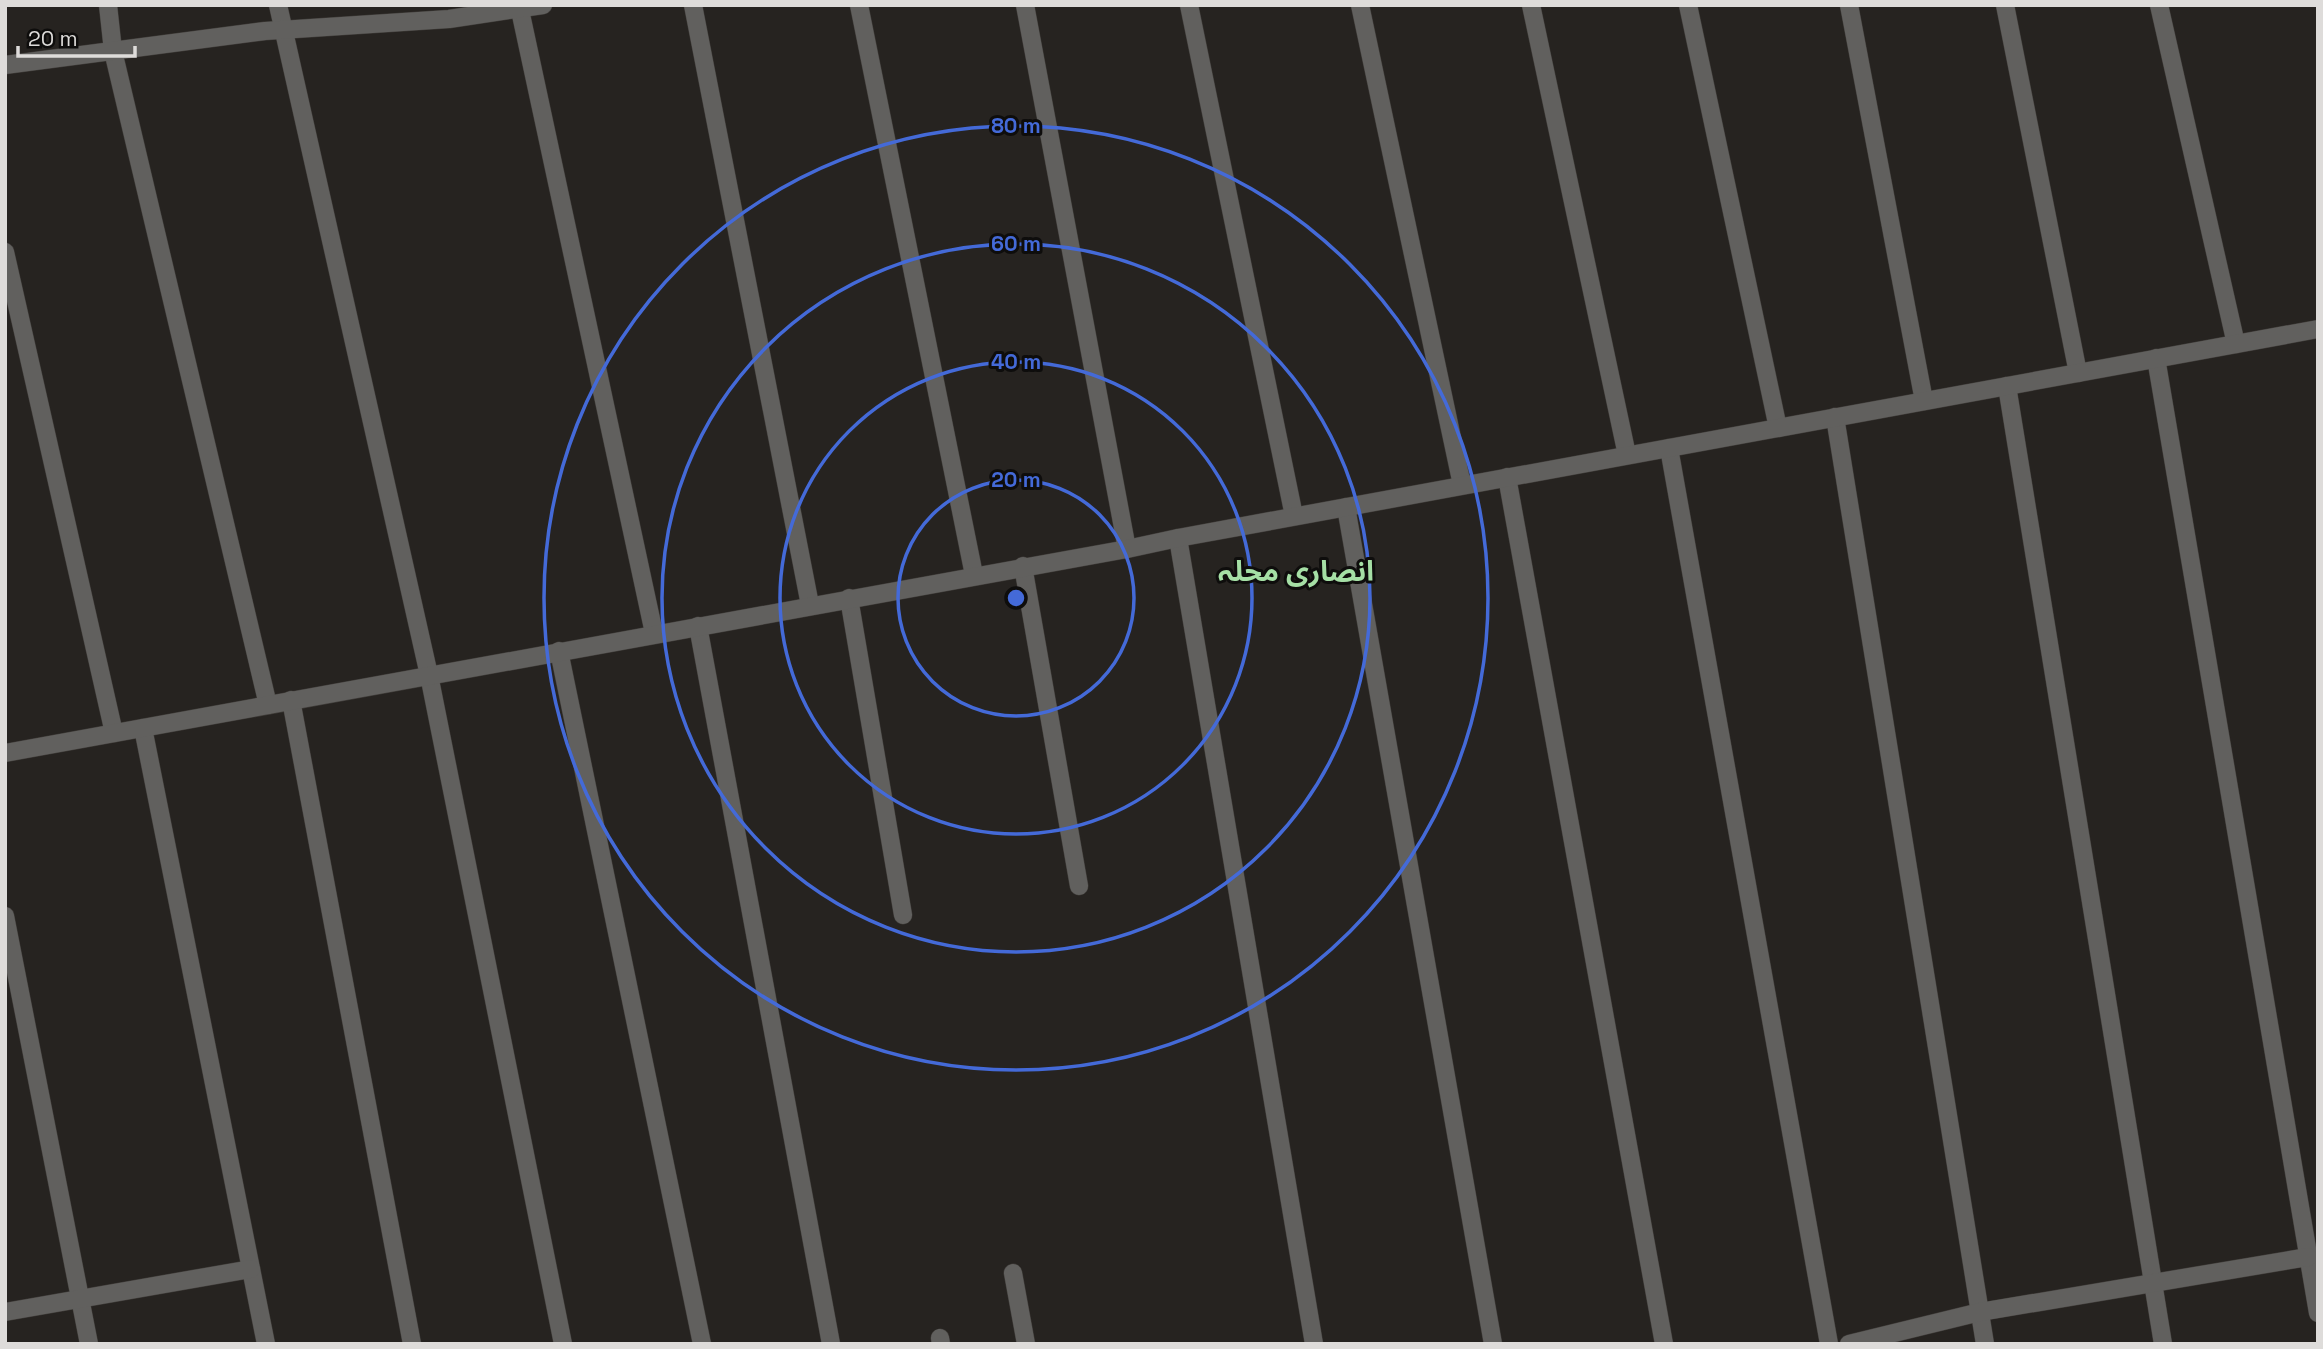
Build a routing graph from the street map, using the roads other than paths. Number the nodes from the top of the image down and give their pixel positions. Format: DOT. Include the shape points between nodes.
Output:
graph roads {
  1 [pos="108,5"];
  2 [pos="278,5"];
  3 [pos="543,5"];
  4 [pos="693,5"];
  5 [pos="859,5"];
  6 [pos="1025,5"];
  7 [pos="1189,5"];
  8 [pos="1360,5"];
  9 [pos="1531,5"];
  10 [pos="1688,5"];
  11 [pos="1849,5"];
  12 [pos="2005,5"];
  13 [pos="2160,5"];
  14 [pos="520,10"];
  15 [pos="447,12"];
  16 [pos="285,30"];
  17 [pos="113,51"];
  18 [pos="5,65"];
  19 [pos="5,252"];
  20 [pos="2317,332"];
  21 [pos="2236,344"];
  22 [pos="2156,358"];
  23 [pos="2078,373"];
  24 [pos="2007,386"];
  25 [pos="1924,401"];
  26 [pos="1835,417"];
  27 [pos="1778,428"];
  28 [pos="1670,448"];
  29 [pos="1627,455"];
  30 [pos="1507,477"];
  31 [pos="1462,485"];
  32 [pos="1346,507"];
  33 [pos="1294,516"];
  34 [pos="1178,538"];
  35 [pos="1128,549"];
  36 [pos="1023,566"];
  37 [pos="974,575"];
  38 [pos="849,598"];
  39 [pos="810,605"];
  40 [pos="698,626"];
  41 [pos="654,634"];
  42 [pos="559,651"];
  43 [pos="429,675"];
  44 [pos="291,700"];
  45 [pos="268,705"];
  46 [pos="143,728"];
  47 [pos="114,733"];
  48 [pos="5,753"];
  49 [pos="1079,886"];
  50 [pos="904,915"];
  51 [pos="5,916"];
  52 [pos="2308,1257"];
  53 [pos="251,1269"];
  54 [pos="1013,1273"];
  55 [pos="2153,1283"];
  56 [pos="80,1299"];
  57 [pos="5,1312"];
  58 [pos="1980,1312"];
  59 [pos="2318,1313"];
  60 [pos="89,1344"];
  61 [pos="266,1344"];
  62 [pos="412,1344"];
  63 [pos="563,1344"];
  64 [pos="702,1344"];
  65 [pos="831,1344"];
  66 [pos="1026,1344"];
  67 [pos="1314,1344"];
  68 [pos="1493,1344"];
  69 [pos="1664,1344"];
  70 [pos="1829,1344"];
  71 [pos="1849,1344"];
  72 [pos="1985,1344"];
  73 [pos="2163,1344"];
  1 -- 17 [label="street"];
  2 -- 16 [label="street"];
  3 -- 14 [label="street"];
  4 -- 39 [label="street"];
  5 -- 37 [label="street"];
  6 -- 35 [label="street"];
  7 -- 33 [label="street"];
  8 -- 31 [label="street"];
  9 -- 29 [label="street"];
  10 -- 27 [label="street"];
  11 -- 25 [label="street"];
  12 -- 23 [label="street"];
  13 -- 21 [label="street"];
  14 -- 15 [label="street"];
  14 -- 41 [label="street"];
  15 -- 16 [label="street"];
  16 -- 17 [label="street"];
  16 -- 43 [label="street"];
  17 -- 18 [label="street"];
  17 -- 45 [label="street"];
  19 -- 47 [label="street"];
  20 -- 21 [label="street"];
  21 -- 22 [label="street"];
  22 -- 23 [label="street"];
  22 -- 52 [label="street"];
  23 -- 24 [label="street"];
  24 -- 25 [label="street"];
  24 -- 55 [label="street"];
  25 -- 26 [label="street"];
  26 -- 27 [label="street"];
  26 -- 58 [label="street"];
  27 -- 28 [label="street"];
  28 -- 29 [label="street"];
  28 -- 70 [label="street"];
  29 -- 30 [label="street"];
  30 -- 31 [label="street"];
  30 -- 69 [label="street"];
  31 -- 32 [label="street"];
  32 -- 33 [label="street"];
  32 -- 68 [label="street"];
  33 -- 34 [label="street"];
  34 -- 35 [label="street"];
  34 -- 67 [label="street"];
  35 -- 36 [label="street"];
  36 -- 37 [label="street"];
  36 -- 49 [label="street"];
  37 -- 38 [label="street"];
  38 -- 39 [label="street"];
  38 -- 50 [label="street"];
  39 -- 40 [label="street"];
  40 -- 41 [label="street"];
  40 -- 65 [label="street"];
  41 -- 42 [label="street"];
  42 -- 43 [label="street"];
  42 -- 64 [label="street"];
  43 -- 44 [label="street"];
  43 -- 63 [label="street"];
  44 -- 45 [label="street"];
  44 -- 62 [label="street"];
  45 -- 46 [label="street"];
  46 -- 47 [label="street"];
  46 -- 53 [label="street"];
  47 -- 48 [label="street"];
  51 -- 56 [label="street"];
  52 -- 55 [label="street"];
  52 -- 59 [label="street"];
  53 -- 56 [label="street"];
  53 -- 61 [label="street"];
  54 -- 66 [label="street"];
  55 -- 58 [label="street"];
  55 -- 73 [label="street"];
  56 -- 57 [label="street"];
  56 -- 60 [label="street"];
  58 -- 71 [label="street"];
  58 -- 72 [label="street"];
}
